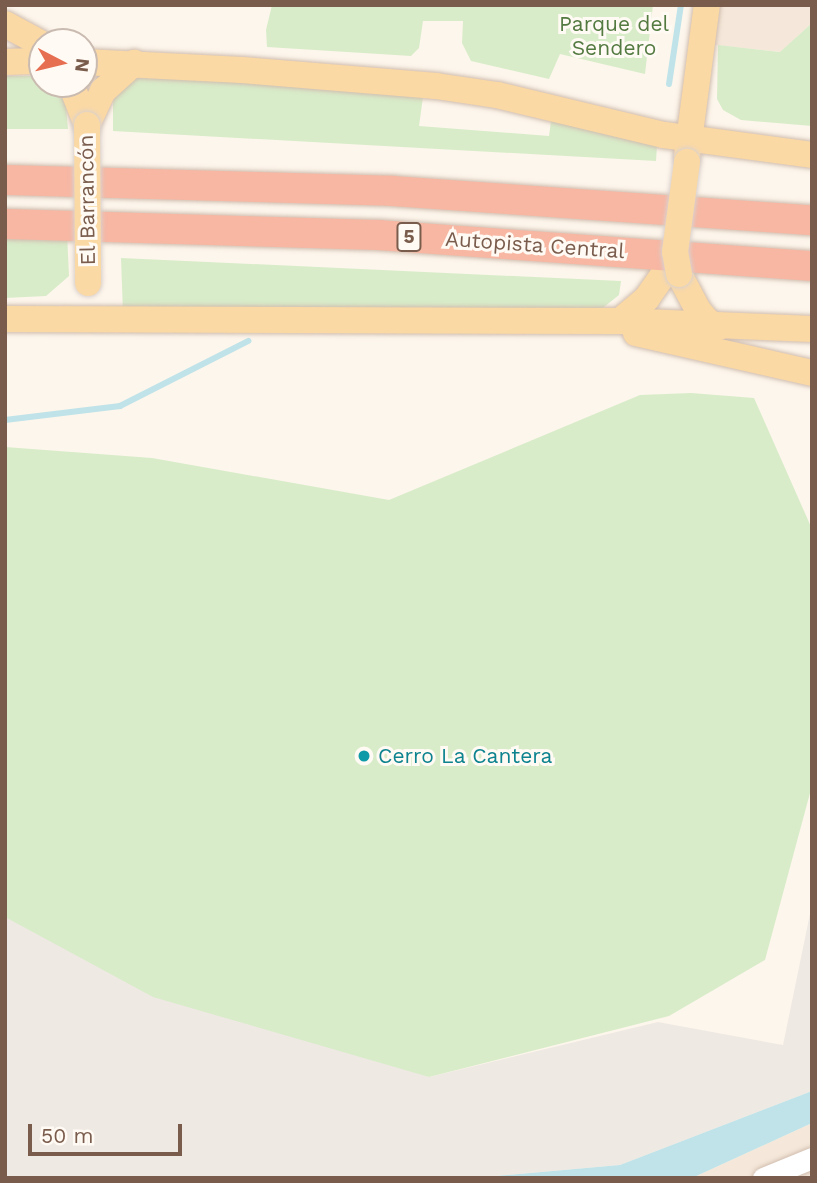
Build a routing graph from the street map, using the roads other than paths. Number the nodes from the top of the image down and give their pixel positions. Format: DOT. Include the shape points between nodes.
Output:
graph roads {
  1 [pos="707,5"];
  2 [pos="5,23"];
  3 [pos="28,36"];
  4 [pos="28,61"];
  5 [pos="5,62"];
  6 [pos="98,62"];
  7 [pos="134,63"];
  8 [pos="698,87"];
  9 [pos="83,103"];
  10 [pos="642,129"];
  11 [pos="688,150"];
  12 [pos="812,155"];
  13 [pos="5,180"];
  14 [pos="812,220"];
  15 [pos="5,224"];
  16 [pos="673,266"];
  17 [pos="812,266"];
  18 [pos="5,319"];
  19 [pos="89,320"];
  20 [pos="544,321"];
  21 [pos="620,321"];
  22 [pos="708,322"];
  23 [pos="812,329"];
  24 [pos="812,371"];
  25 [pos="812,1158"];
  26 [pos="763,1178"];
  1 -- 8 [label="main road"];
  2 -- 3 [label="main road"];
  4 -- 5 [label="main road"];
  6 -- 7 [label="main road"];
  7 -- 9 [label="main road"];
  7 -- 10 [label="main road" via="436,86 497,95"];
  8 -- 10 [label="main road" via="673,115"];
  8 -- 11 [label="main road"];
  9 -- 19 [label="main road, El Barrancón, bridge"];
  10 -- 11 [label="main road"];
  11 -- 12 [label="main road"];
  11 -- 16 [label="main road, bridge"];
  13 -- 14 [label="highway, 5" via="393,191"];
  15 -- 17 [label="highway, Autopista Central / 5" via="393,236"];
  16 -- 21 [label="main road"];
  16 -- 22 [label="main road"];
  18 -- 19 [label="main road"];
  19 -- 20 [label="main road"];
  20 -- 21 [label="main road"];
  20 -- 24 [label="main road" via="697,345"];
  21 -- 22 [label="main road"];
  22 -- 23 [label="main road"];
  22 -- 24 [label="main road"];
  25 -- 26 [label="street"];
}
